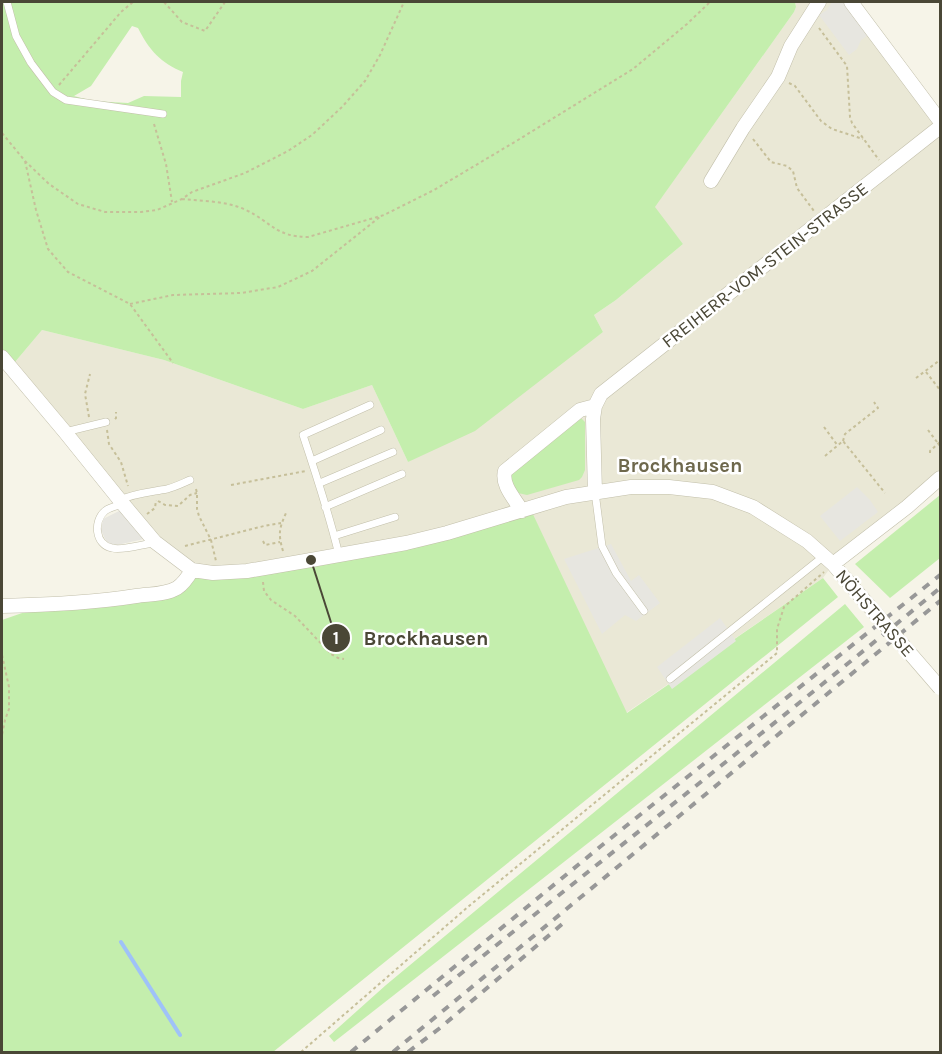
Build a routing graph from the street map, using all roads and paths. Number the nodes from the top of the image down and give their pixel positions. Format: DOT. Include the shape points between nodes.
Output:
graph roads {
  1 [pos="8,2"];
  2 [pos="133,2"];
  3 [pos="164,2"];
  4 [pos="225,2"];
  5 [pos="404,2"];
  6 [pos="710,2"];
  7 [pos="819,2"];
  8 [pos="851,2"];
  9 [pos="810,16"];
  10 [pos="778,77"];
  11 [pos="53,92"];
  12 [pos="150,113"];
  13 [pos="163,114"];
  14 [pos="940,121"];
  15 [pos="743,128"];
  16 [pos="940,128"];
  17 [pos="2,133"];
  18 [pos="864,139"];
  19 [pos="25,161"];
  20 [pos="887,170"];
  21 [pos="711,181"];
  22 [pos="182,199"];
  23 [pos="172,202"];
  24 [pos="384,215"];
  25 [pos="822,221"];
  26 [pos="130,304"];
  27 [pos="2,357"];
  28 [pos="940,360"];
  29 [pos="173,363"];
  30 [pos="926,372"];
  31 [pos="90,374"];
  32 [pos="916,378"];
  33 [pos="940,390"];
  34 [pos="874,402"];
  35 [pos="370,405"];
  36 [pos="595,406"];
  37 [pos="89,417"];
  38 [pos="106,422"];
  39 [pos="824,427"];
  40 [pos="381,430"];
  41 [pos="928,430"];
  42 [pos="65,432"];
  43 [pos="108,441"];
  44 [pos="843,441"];
  45 [pos="940,444"];
  46 [pos="838,446"];
  47 [pos="393,452"];
  48 [pos="930,453"];
  49 [pos="825,456"];
  50 [pos="312,461"];
  51 [pos="315,469"];
  52 [pos="402,474"];
  53 [pos="940,478"];
  54 [pos="190,480"];
  55 [pos="320,483"];
  56 [pos="231,484"];
  57 [pos="129,488"];
  58 [pos="153,490"];
  59 [pos="595,492"];
  60 [pos="885,493"];
  61 [pos="121,502"];
  62 [pos="325,507"];
  63 [pos="522,511"];
  64 [pos="286,513"];
  65 [pos="395,517"];
  66 [pos="281,523"];
  67 [pos="334,536"];
  68 [pos="211,540"];
  69 [pos="263,541"];
  70 [pos="155,542"];
  71 [pos="280,542"];
  72 [pos="168,552"];
  73 [pos="283,554"];
  74 [pos="339,555"];
  75 [pos="215,556"];
  76 [pos="828,560"];
  77 [pos="192,570"];
  78 [pos="262,579"];
  79 [pos="2,606"];
  80 [pos="644,611"];
  81 [pos="2,655"];
  82 [pos="344,659"];
  83 [pos="670,679"];
  84 [pos="940,688"];
  85 [pos="2,735"];
  86 [pos="301,1053"];
  1 -- 11 [label="lane" via="16,36"];
  2 -- 11 [label="path"];
  3 -- 4 [label="path" via="182,22 205,31"];
  5 -- 22 [label="path" via="365,81 312,135 245,173"];
  6 -- 24 [label="path" via="633,69 434,190"];
  7 -- 9 [label="street"];
  8 -- 14 [label="street"];
  9 -- 10 [label="street"];
  9 -- 18 [label="path" via="847,66 850,117"];
  10 -- 15 [label="street"];
  10 -- 18 [label="path" via="795,86 821,121 832,129"];
  11 -- 12 [label="lane" via="66,100"];
  12 -- 13 [label="lane"];
  12 -- 23 [label="path" via="166,164"];
  15 -- 21 [label="street"];
  15 -- 25 [label="path" via="771,162 792,171 797,188"];
  16 -- 20 [label="street, FREIHERR-VOM-STEIN-STRASSE"];
  17 -- 19 [label="path"];
  18 -- 20 [label="path"];
  19 -- 23 [label="path" via="78,204 105,212 157,210"];
  19 -- 26 [label="path" via="48,249 68,272"];
  20 -- 25 [label="street, FREIHERR-VOM-STEIN-STRASSE"];
  22 -- 23 [label="path"];
  22 -- 24 [label="path" via="246,210 281,233 297,237"];
  24 -- 26 [label="path" via="312,271 278,287 241,293 172,295"];
  25 -- 36 [label="street, FREIHERR-VOM-STEIN-STRASSE" via="601,394"];
  26 -- 29 [label="path"];
  27 -- 42 [label="street"];
  28 -- 30 [label="path"];
  30 -- 32 [label="path"];
  30 -- 33 [label="path"];
  31 -- 37 [label="path" via="85,394"];
  34 -- 44 [label="path" via="878,408 845,434"];
  35 -- 50 [label="lane" via="303,435"];
  36 -- 59 [label="street"];
  36 -- 63 [label="street, FREIHERR-VOM-STEIN-STRASSE" via="580,410 505,471 503,478"];
  38 -- 42 [label="lane"];
  39 -- 46 [label="path"];
  40 -- 50 [label="lane"];
  41 -- 45 [label="path"];
  42 -- 61 [label="street"];
  43 -- 57 [label="path" via="121,462"];
  44 -- 46 [label="path"];
  44 -- 60 [label="path"];
  45 -- 48 [label="path"];
  46 -- 49 [label="path"];
  47 -- 55 [label="lane"];
  50 -- 51 [label="lane"];
  51 -- 55 [label="lane"];
  51 -- 56 [label="path"];
  52 -- 62 [label="lane"];
  53 -- 76 [label="street" via="907,507"];
  54 -- 58 [label="lane"];
  55 -- 62 [label="lane"];
  58 -- 61 [label="lane" via="131,495"];
  58 -- 68 [label="path" via="156,500 165,506 178,506 197,493 199,516"];
  59 -- 63 [label="street"];
  59 -- 76 [label="street" via="669,487 713,492 753,507 807,541"];
  59 -- 80 [label="lane" via="602,546"];
  61 -- 70 [label="street"];
  61 -- 70 [label="lane" via="99,518 98,534 105,546 114,549"];
  62 -- 67 [label="lane"];
  63 -- 74 [label="street" via="406,543"];
  64 -- 66 [label="path"];
  65 -- 67 [label="lane"];
  66 -- 68 [label="path"];
  66 -- 71 [label="path"];
  67 -- 74 [label="lane"];
  68 -- 72 [label="path"];
  68 -- 75 [label="path"];
  69 -- 71 [label="path" via="265,545"];
  70 -- 72 [label="street"];
  71 -- 73 [label="path"];
  72 -- 77 [label="street"];
  74 -- 77 [label="street" via="247,571"];
  76 -- 83 [label="lane"];
  76 -- 84 [label="street, NÖHSTRASSE, bridge"];
  76 -- 86 [label="path" via="784,607 777,630 777,653 469,906"];
  77 -- 79 [label="street" via="178,587 163,592 99,602"];
  78 -- 82 [label="path" via="271,600 295,616 331,654"];
  81 -- 85 [label="path" via="9,709"];
}
